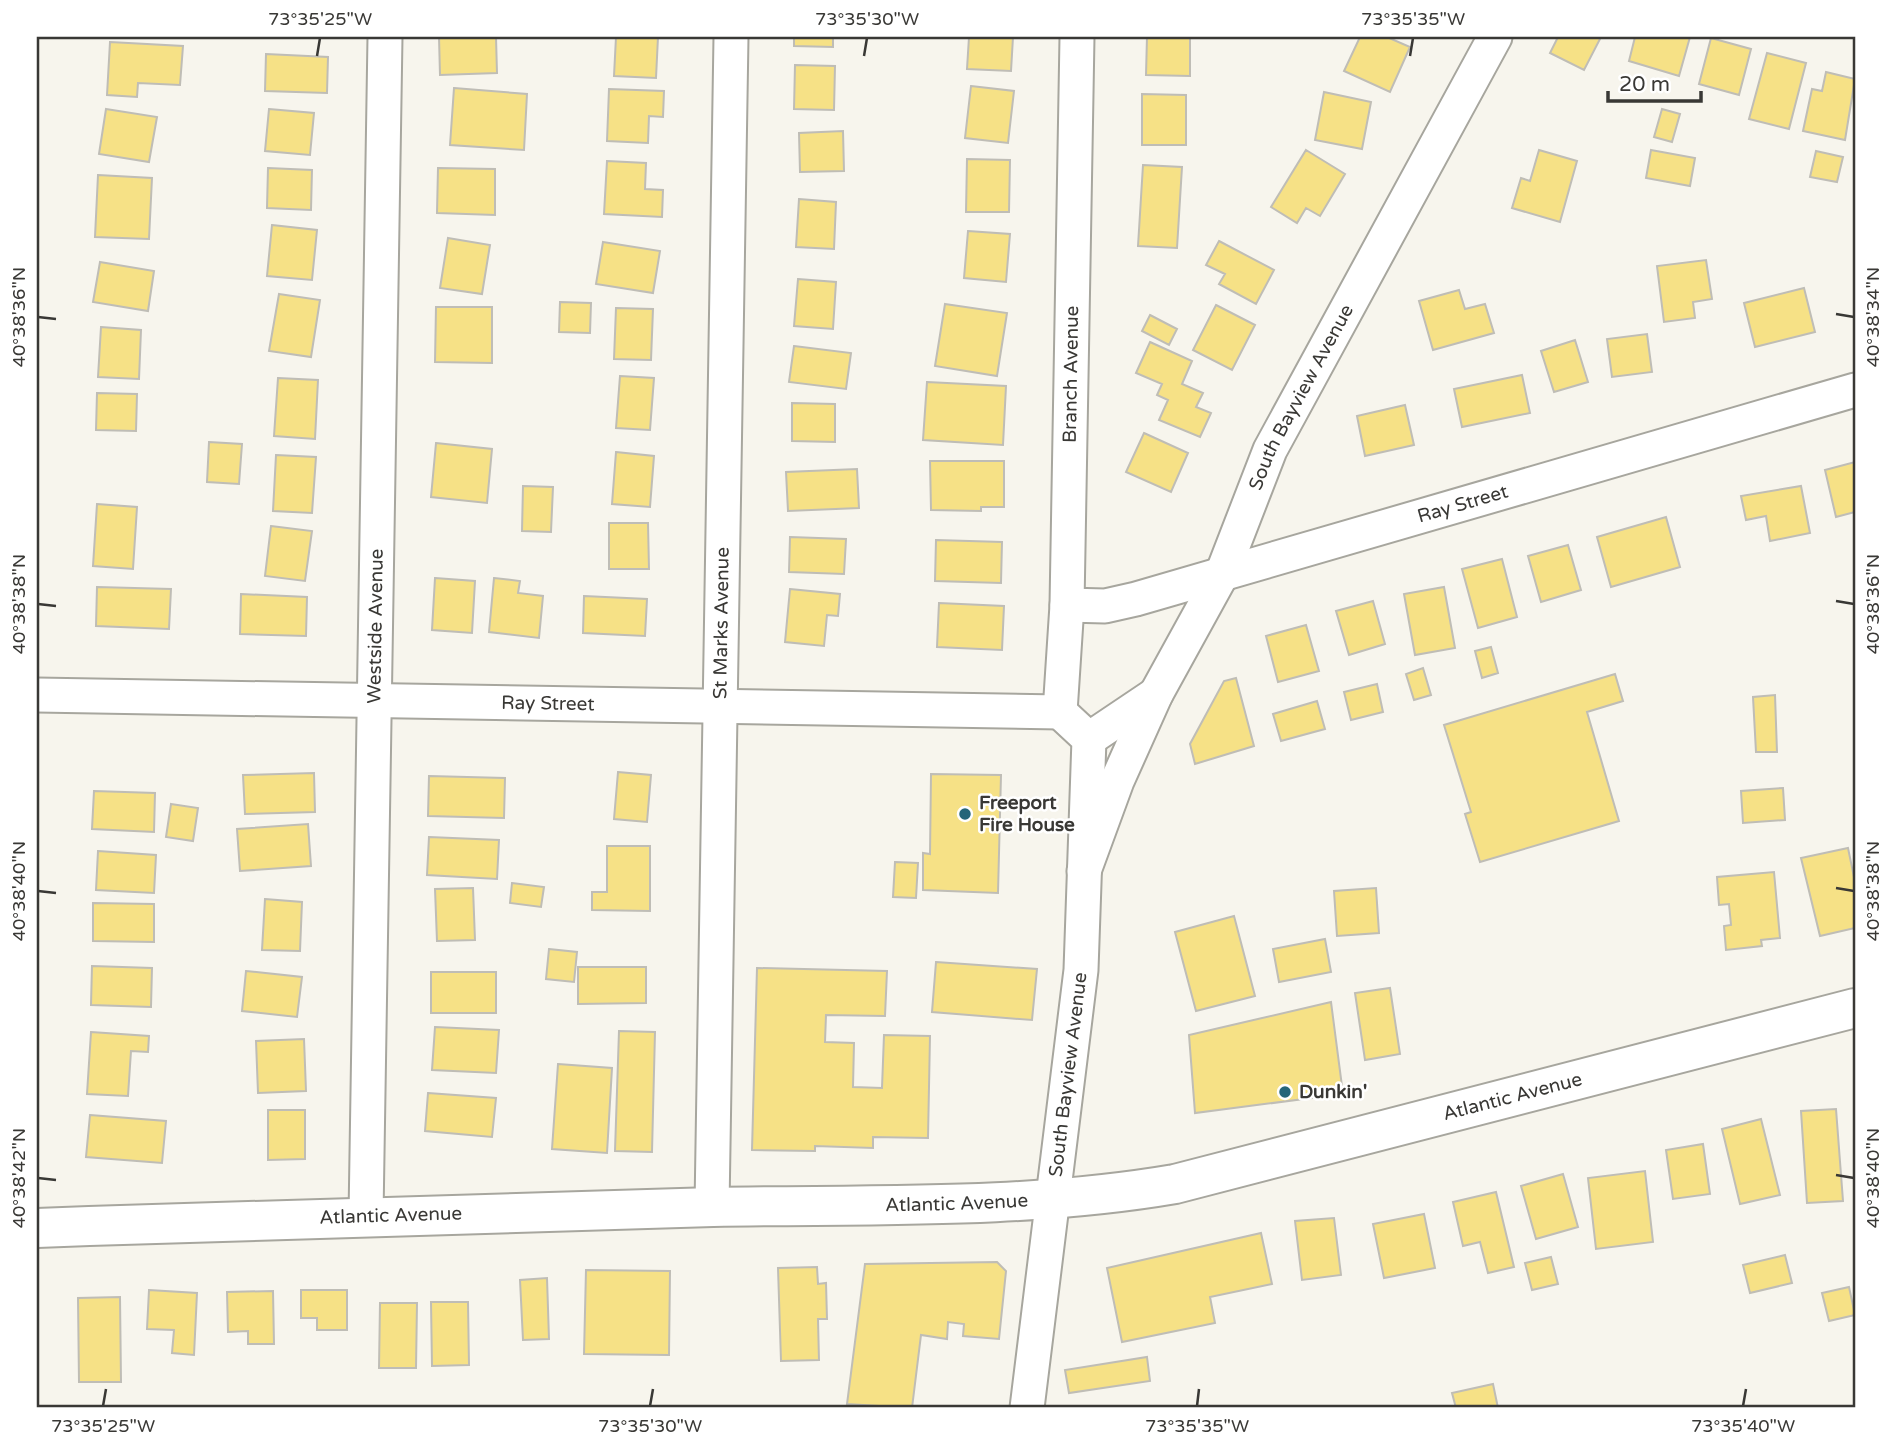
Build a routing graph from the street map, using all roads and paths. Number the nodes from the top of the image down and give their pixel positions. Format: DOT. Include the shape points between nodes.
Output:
graph roads {
  1 [pos="385,37"];
  2 [pos="731,37"];
  3 [pos="1077,37"];
  4 [pos="1496,37"];
  5 [pos="1855,390"];
  6 [pos="1222,574"];
  7 [pos="1067,605"];
  8 [pos="1156,694"];
  9 [pos="37,695"];
  10 [pos="375,700"];
  11 [pos="720,706"];
  12 [pos="1060,712"];
  13 [pos="1089,739"];
  14 [pos="1084,871"];
  15 [pos="1855,1008"];
  16 [pos="1052,1200"];
  17 [pos="712,1207"];
  18 [pos="366,1216"];
  19 [pos="37,1228"];
  20 [pos="1027,1408"];
  1 -- 10 [label="street, Westside Avenue"];
  2 -- 11 [label="street, St Marks Avenue"];
  3 -- 7 [label="street, Branch Avenue"];
  4 -- 6 [label="street, South Bayview Avenue" via="1269,450"];
  5 -- 6 [label="street, Ray Street"];
  6 -- 7 [label="street, Ray Street" via="1105,606"];
  6 -- 8 [label="street, South Bayview Avenue"];
  7 -- 12 [label="street, Branch Avenue"];
  8 -- 13 [label="street, South Bayview Avenue"];
  8 -- 14 [label="street"];
  9 -- 10 [label="street, Ray Street"];
  10 -- 11 [label="street, Ray Street"];
  10 -- 18 [label="street, Westside Avenue"];
  11 -- 12 [label="street, Ray Street"];
  11 -- 17 [label="street, St Marks Avenue"];
  12 -- 13 [label="street"];
  13 -- 14 [label="street, South Bayview Avenue"];
  14 -- 16 [label="street, South Bayview Avenue" via="1081,970"];
  15 -- 16 [label="main road, Atlantic Avenue" via="1175,1184"];
  16 -- 17 [label="main road, Atlantic Avenue"];
  16 -- 20 [label="street, South Bayview Avenue"];
  17 -- 18 [label="main road, Atlantic Avenue"];
  18 -- 19 [label="main road, Atlantic Avenue"];
}
